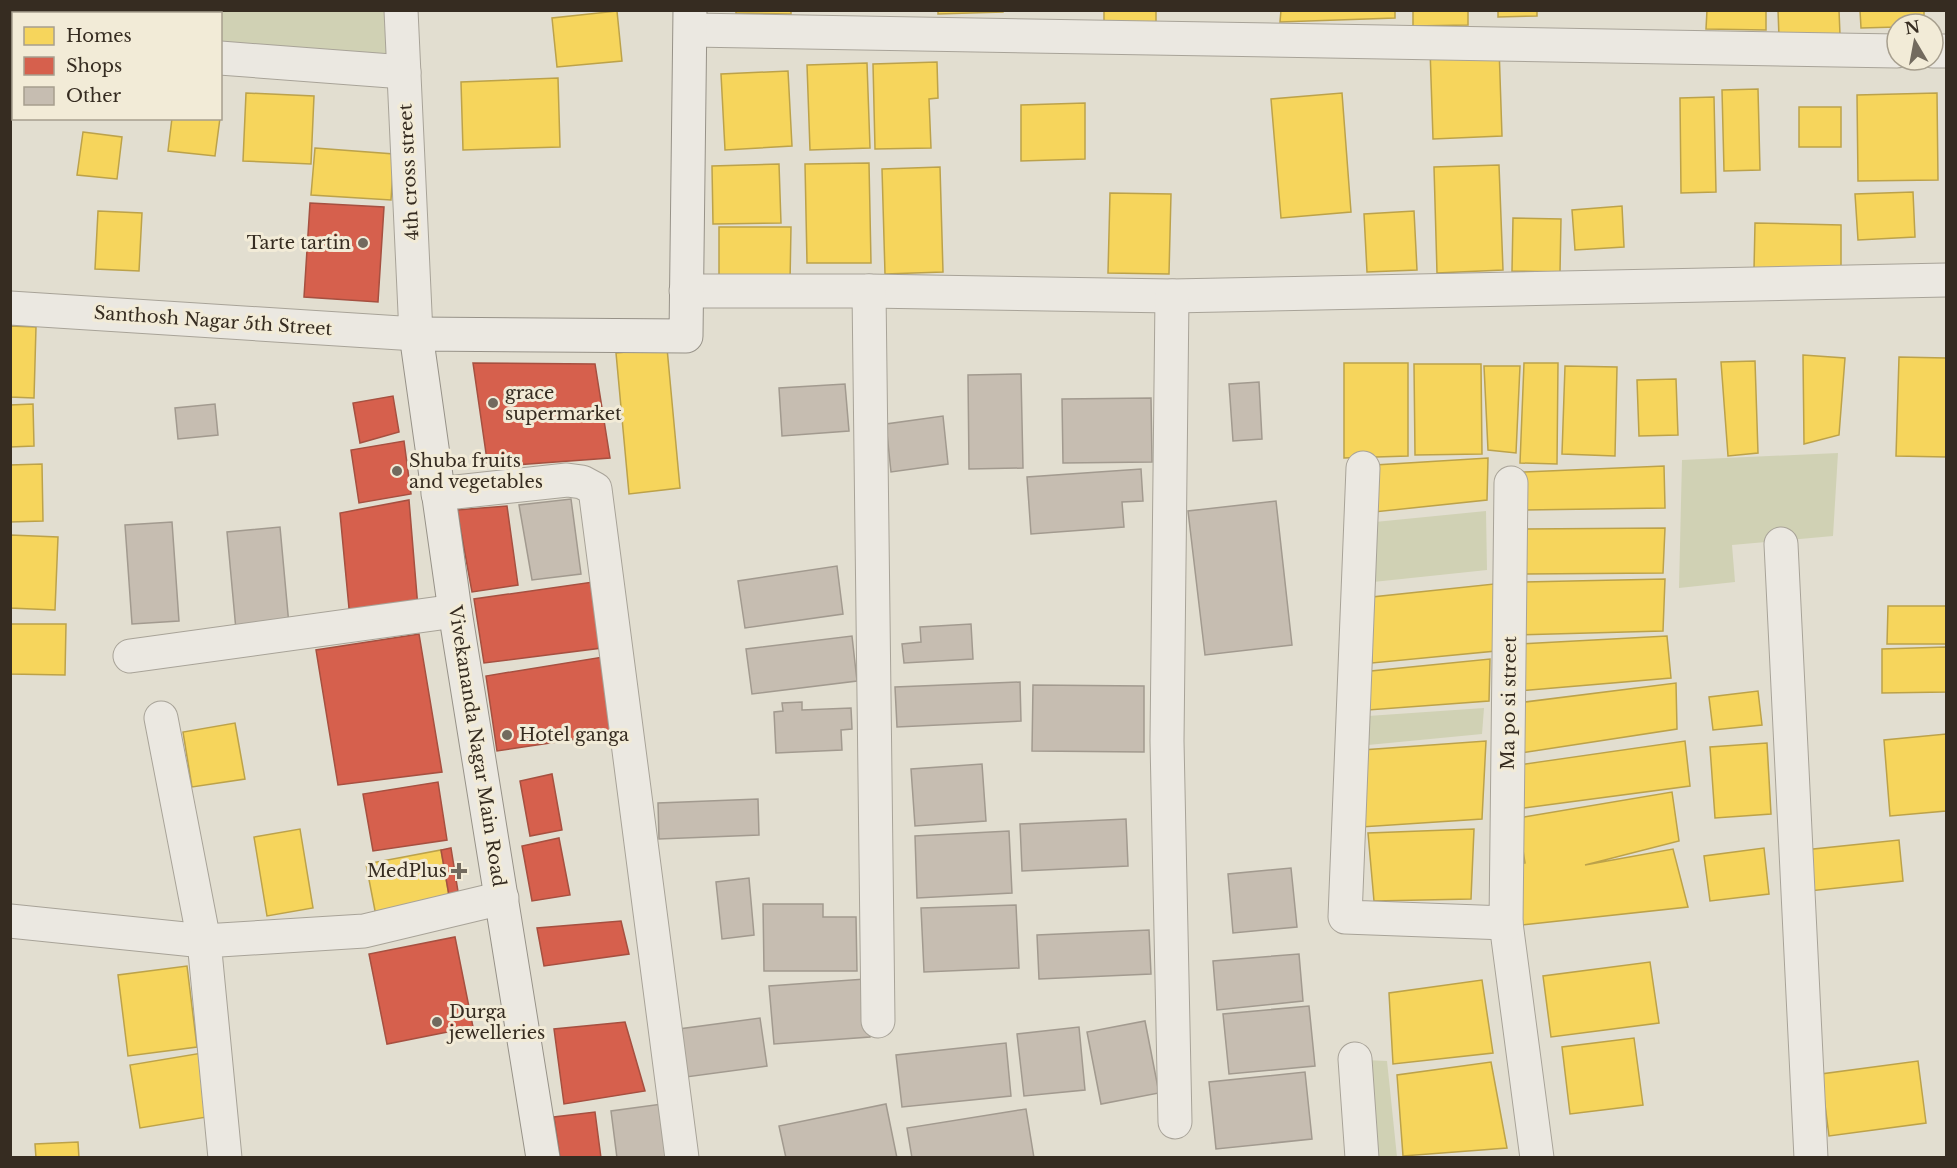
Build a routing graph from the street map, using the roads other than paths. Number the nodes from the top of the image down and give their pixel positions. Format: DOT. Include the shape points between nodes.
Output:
graph roads {
  1 [pos="401,10"];
  2 [pos="691,20"];
  3 [pos="1885,51"];
  4 [pos="222,58"];
  5 [pos="404,72"];
  6 [pos="1947,280"];
  7 [pos="686,291"];
  8 [pos="869,291"];
  9 [pos="1172,296"];
  10 [pos="10,308"];
  11 [pos="416,334"];
  12 [pos="1363,468"];
  13 [pos="1511,483"];
  14 [pos="438,494"];
  15 [pos="1781,544"];
  16 [pos="455,611"];
  17 [pos="130,656"];
  18 [pos="161,718"];
  19 [pos="502,898"];
  20 [pos="10,921"];
  21 [pos="1506,923"];
  22 [pos="204,941"];
  23 [pos="878,1021"];
  24 [pos="1355,1059"];
  25 [pos="1175,1122"];
  26 [pos="225,1158"];
  27 [pos="543,1158"];
  28 [pos="682,1158"];
  29 [pos="1362,1158"];
  30 [pos="1537,1158"];
  31 [pos="1811,1158"];
  1 -- 5 [label="street, 4th cross street"];
  2 -- 3 [label="street"];
  2 -- 7 [label="street"];
  4 -- 5 [label="street"];
  5 -- 11 [label="street, 4th cross street"];
  6 -- 9 [label="street"];
  7 -- 8 [label="street"];
  7 -- 11 [label="street, Santhosh Nagar 5th Street" via="686,336"];
  8 -- 9 [label="street"];
  8 -- 23 [label="street"];
  9 -- 25 [label="street" via="1167,741"];
  10 -- 11 [label="street, Santhosh Nagar 5th Street"];
  11 -- 14 [label="street, Vivekananda Nagar Main Road"];
  12 -- 21 [label="street" via="1345,917"];
  13 -- 21 [label="street, Ma po si street"];
  14 -- 16 [label="street, Vivekananda Nagar Main Road"];
  14 -- 28 [label="street" via="567,480 595,489"];
  15 -- 31 [label="street"];
  16 -- 17 [label="street"];
  16 -- 19 [label="street, Vivekananda Nagar Main Road"];
  18 -- 22 [label="street"];
  19 -- 22 [label="street" via="364,931"];
  19 -- 27 [label="street, Vivekananda Nagar Main Road"];
  20 -- 22 [label="street"];
  21 -- 30 [label="street, Ma po si street"];
  22 -- 26 [label="street"];
  24 -- 29 [label="street"];
}
